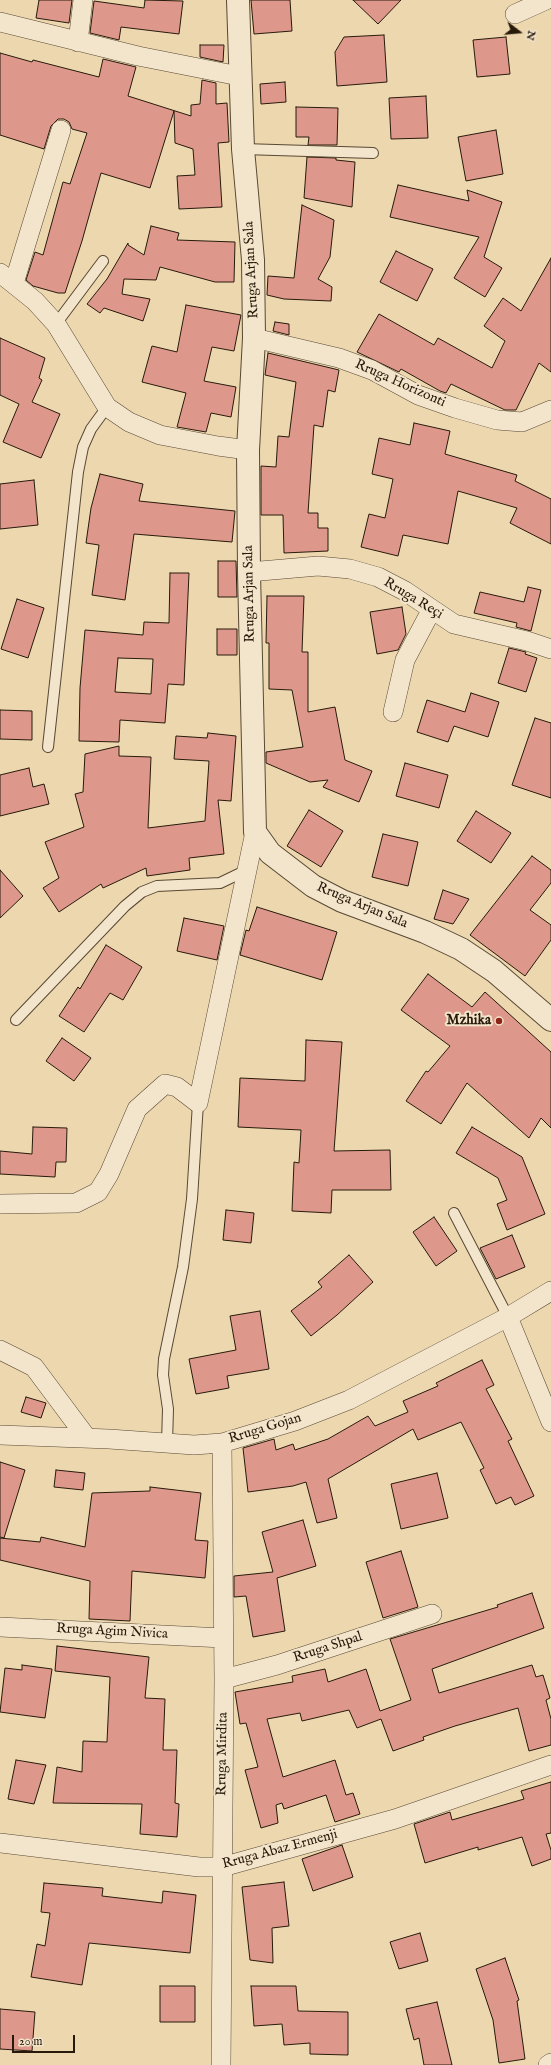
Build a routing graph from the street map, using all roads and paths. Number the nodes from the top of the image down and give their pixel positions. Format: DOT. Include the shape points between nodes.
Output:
graph roads {
  1 [pos="82,0"];
  2 [pos="238,0"];
  3 [pos="546,0"];
  4 [pos="515,14"];
  5 [pos="0,22"];
  6 [pos="78,42"];
  7 [pos="239,76"];
  8 [pos="61,130"];
  9 [pos="243,149"];
  10 [pos="374,153"];
  11 [pos="102,261"];
  12 [pos="7,278"];
  13 [pos="56,324"];
  14 [pos="254,338"];
  15 [pos="107,407"];
  16 [pos="549,410"];
  17 [pos="248,450"];
  18 [pos="249,572"];
  19 [pos="432,609"];
  20 [pos="551,649"];
  21 [pos="393,712"];
  22 [pos="48,747"];
  23 [pos="255,832"];
  24 [pos="247,870"];
  25 [pos="16,1020"];
  26 [pos="551,1020"];
  27 [pos="198,1103"];
  28 [pos="0,1204"];
  29 [pos="454,1213"];
  30 [pos="551,1291"];
  31 [pos="508,1317"];
  32 [pos="0,1350"];
  33 [pos="551,1422"];
  34 [pos="0,1435"];
  35 [pos="86,1438"];
  36 [pos="167,1443"];
  37 [pos="222,1443"];
  38 [pos="432,1614"];
  39 [pos="0,1627"];
  40 [pos="223,1638"];
  41 [pos="224,1679"];
  42 [pos="551,1765"];
  43 [pos="0,1844"];
  44 [pos="222,1867"];
  45 [pos="551,2063"];
  46 [pos="221,2065"];
  47 [pos="548,2065"];
  1 -- 6 [label="street"];
  2 -- 7 [label="street, Rruga Arjan Sala"];
  3 -- 4 [label="street"];
  5 -- 6 [label="street"];
  6 -- 7 [label="street"];
  7 -- 9 [label="street, Rruga Arjan Sala"];
  8 -- 12 [label="street"];
  9 -- 10 [label="lane"];
  9 -- 14 [label="street, Rruga Arjan Sala" via="253,260"];
  11 -- 13 [label="lane"];
  12 -- 13 [label="street" via="35,301"];
  13 -- 15 [label="street"];
  14 -- 16 [label="street, Rruga Horizonti" via="340,358 372,370 418,395 497,420 522,422"];
  14 -- 17 [label="street, Rruga Arjan Sala"];
  15 -- 17 [label="street" via="128,422 160,435"];
  15 -- 22 [label="lane" via="91,429 78,472"];
  17 -- 18 [label="street, Rruga Arjan Sala"];
  18 -- 19 [label="street, Rruga Reçi" via="318,566 350,569 378,577"];
  18 -- 23 [label="street, Rruga Arjan Sala"];
  19 -- 20 [label="street, Rruga Reçi" via="454,624"];
  19 -- 21 [label="street" via="405,660"];
  23 -- 24 [label="street"];
  23 -- 26 [label="street, Rruga Arjan Sala" via="270,853 313,886 342,901 425,932 461,949 494,971"];
  24 -- 25 [label="lane" via="220,883 158,886 142,892 125,906"];
  24 -- 27 [label="street"];
  27 -- 28 [label="street" via="177,1087 165,1084 137,1109 109,1174 98,1192 76,1204"];
  27 -- 36 [label="lane" via="192,1206 183,1267 164,1359 163,1375 168,1409"];
  29 -- 31 [label="lane"];
  30 -- 31 [label="street, Rruga Gojan"];
  31 -- 33 [label="street"];
  31 -- 37 [label="street, Rruga Gojan" via="349,1400 295,1421"];
  32 -- 35 [label="street" via="34,1367"];
  34 -- 35 [label="street, Rruga Gojan"];
  35 -- 36 [label="street, Rruga Gojan"];
  36 -- 37 [label="street, Rruga Gojan" via="194,1446"];
  37 -- 40 [label="street, Rruga Mirdita"];
  38 -- 41 [label="street, Rruga Shpal" via="277,1665"];
  39 -- 40 [label="street, Rruga Agim Nivica"];
  40 -- 41 [label="street, Rruga Mirdita"];
  41 -- 44 [label="street, Rruga Mirdita"];
  42 -- 44 [label="street, Rruga Abaz Ermenji" via="395,1819"];
  43 -- 44 [label="street, Rruga Abaz Ermenji" via="199,1867"];
  44 -- 46 [label="street, Rruga Mirdita"];
  45 -- 47 [label="street"];
}
